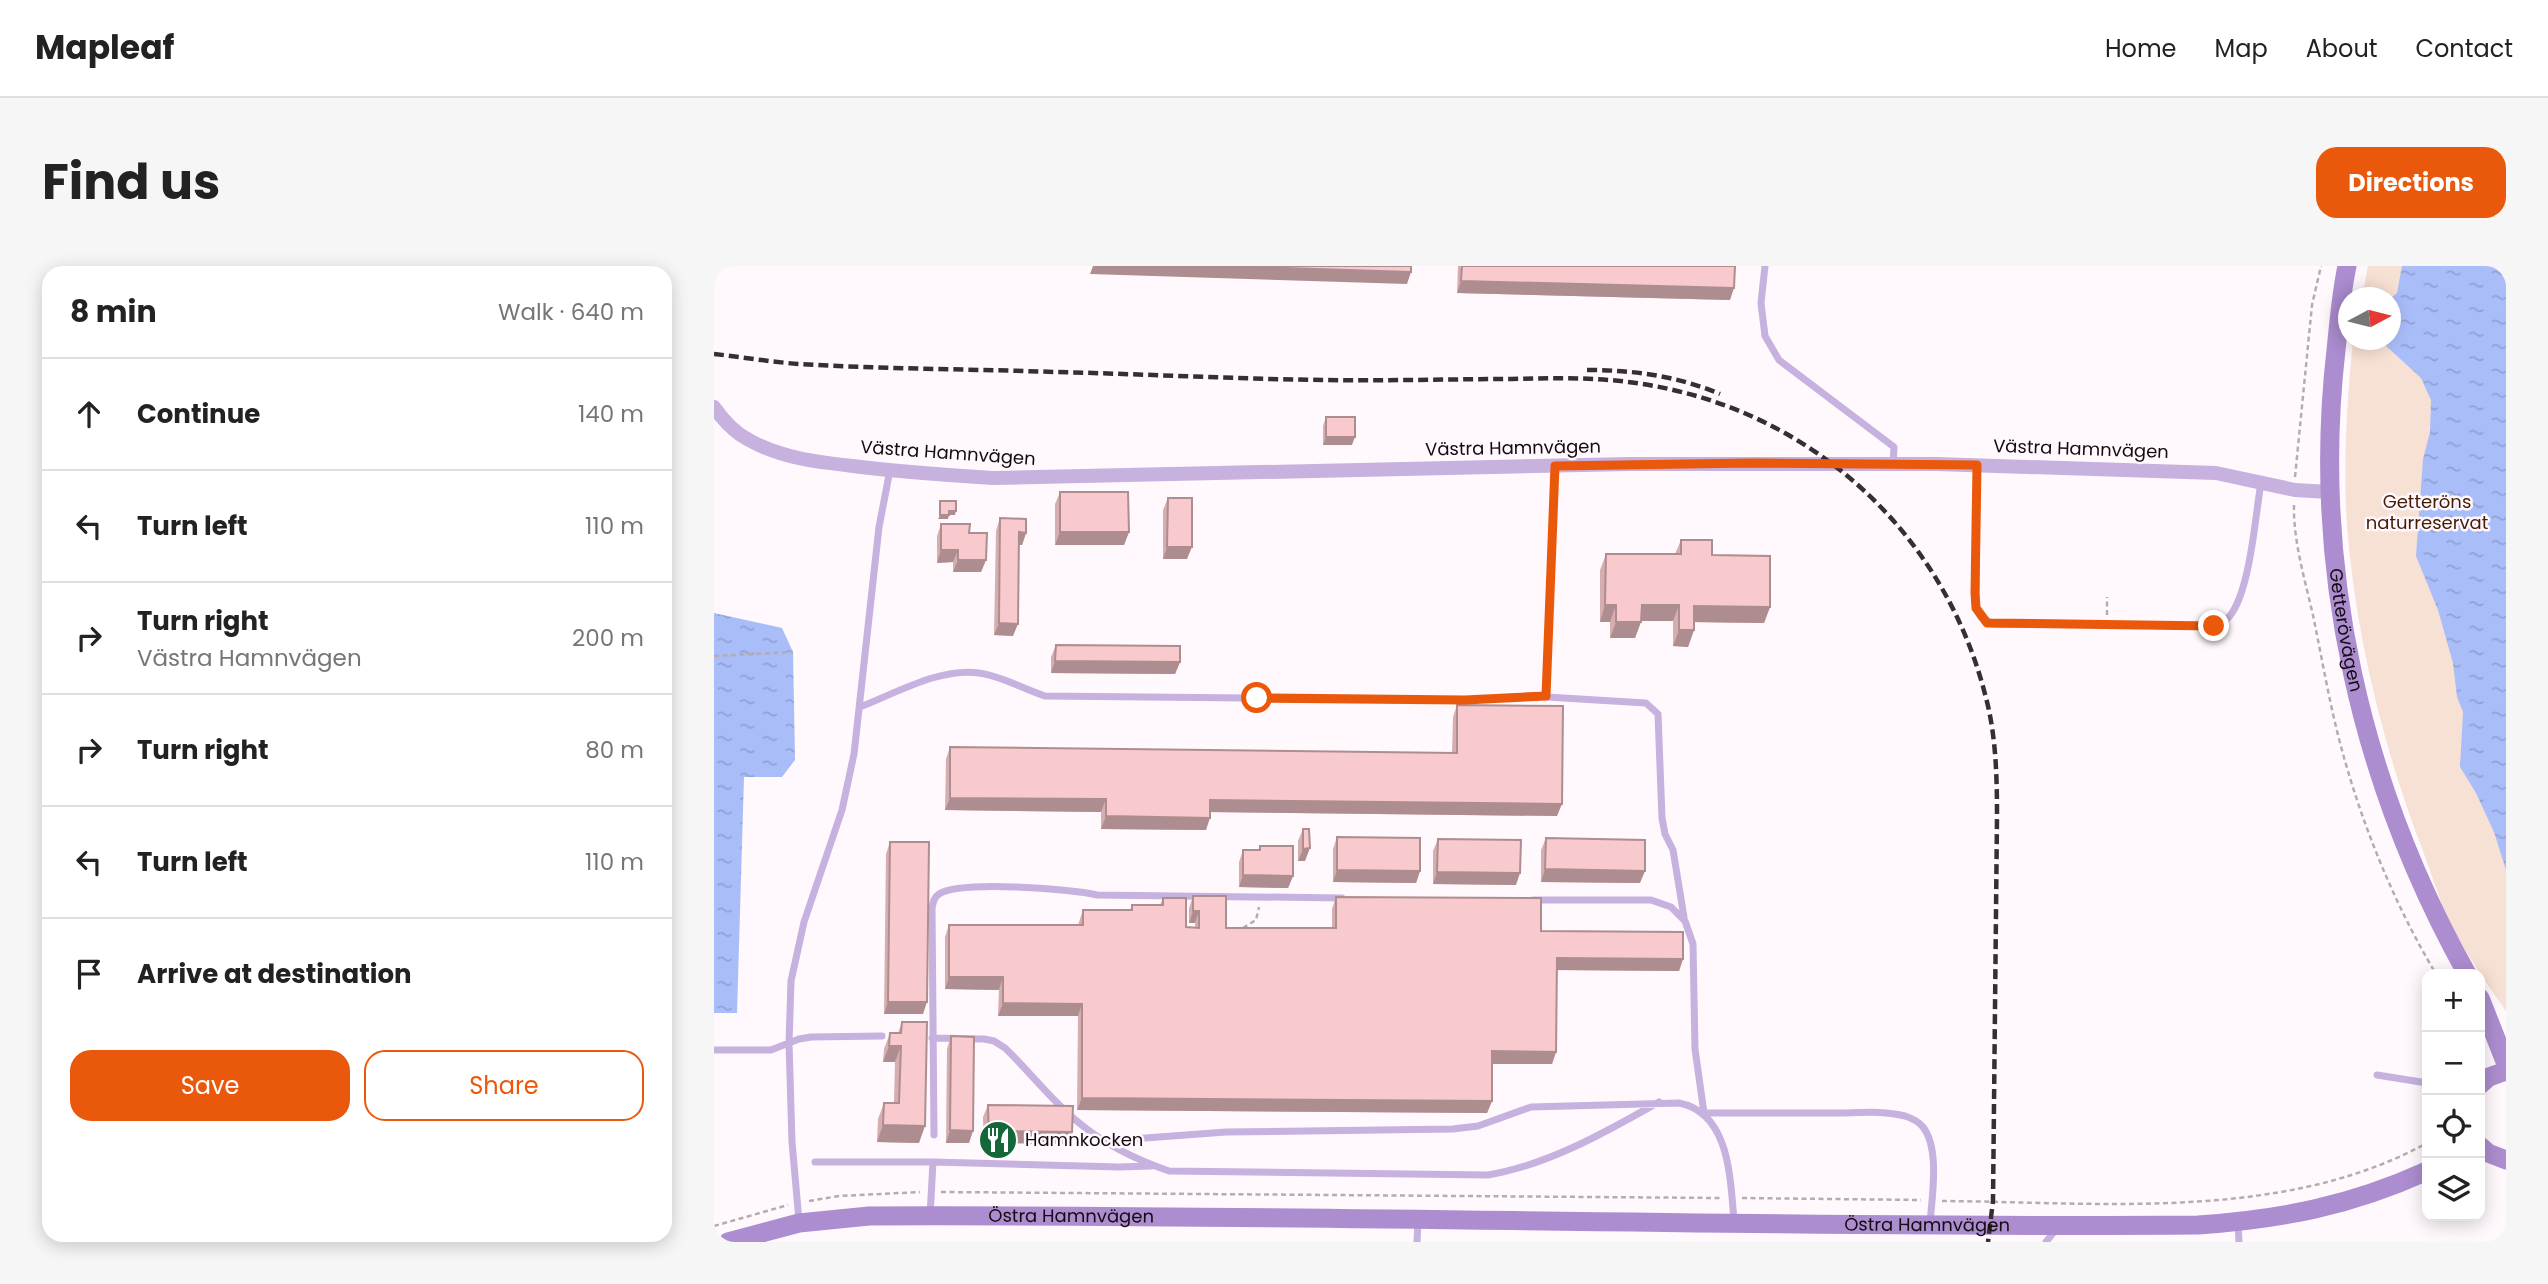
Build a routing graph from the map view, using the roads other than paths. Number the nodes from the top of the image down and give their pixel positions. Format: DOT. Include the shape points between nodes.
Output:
graph roads {
  1 [pos="1765,266"];
  2 [pos="2347,266"];
  3 [pos="714,407"];
  4 [pos="1893,465"];
  5 [pos="1977,465"];
  6 [pos="1555,466"];
  7 [pos="890,470"];
  8 [pos="2261,482"];
  9 [pos="2329,492"];
  10 [pos="1546,696"];
  11 [pos="860,707"];
  12 [pos="1346,898"];
  13 [pos="1527,900"];
  14 [pos="1685,921"];
  15 [pos="2464,969"];
  16 [pos="2485,1011"];
  17 [pos="882,1036"];
  18 [pos="932,1038"];
  19 [pos="789,1043"];
  20 [pos="714,1051"];
  21 [pos="2506,1064"];
  22 [pos="2506,1071"];
  23 [pos="2377,1075"];
  24 [pos="2485,1081"];
  25 [pos="2422,1082"];
  26 [pos="1659,1102"];
  27 [pos="1704,1113"];
  28 [pos="934,1135"];
  29 [pos="1104,1141"];
  30 [pos="2485,1150"];
  31 [pos="2506,1160"];
  32 [pos="815,1162"];
  33 [pos="933,1162"];
  34 [pos="1152,1166"];
  35 [pos="2422,1173"];
  36 [pos="798,1213"];
  37 [pos="929,1216"];
  38 [pos="1418,1219"];
  39 [pos="2238,1222"];
  40 [pos="1930,1223"];
  41 [pos="1735,1224"];
  42 [pos="2059,1224"];
  43 [pos="728,1242"];
  44 [pos="1417,1242"];
  45 [pos="2046,1242"];
  46 [pos="2239,1242"];
  1 -- 4 [label="lane" via="1761,303 1765,336 1779,360 1894,447"];
  2 -- 9 [label="street, Getterövägen" via="2333,373"];
  3 -- 7 [label="street, Västra Hamnvägen" via="747,439 784,455"];
  4 -- 5 [label="street, Västra Hamnvägen"];
  4 -- 6 [label="street, Västra Hamnvägen"];
  5 -- 8 [label="street, Västra Hamnvägen" via="2187,471"];
  5 -- 8 [label="lane" via="1976,608 1993,624 2214,626 2226,620 2246,577"];
  6 -- 7 [label="street, Västra Hamnvägen" via="1016,479"];
  6 -- 10 [label="lane"];
  7 -- 11 [label="lane" via="878,527"];
  8 -- 9 [label="street, Västra Hamnvägen"];
  9 -- 15 [label="street, Getterövägen" via="2341,616 2362,719 2412,864"];
  10 -- 11 [label="lane" via="1465,700 1055,696 981,673 953,671"];
  10 -- 14 [label="lane" via="1646,703 1658,714 1662,818 1673,850"];
  11 -- 19 [label="lane" via="842,810 796,954"];
  12 -- 18 [label="lane" via="1097,895 1032,887 945,891 934,899 932,908"];
  13 -- 14 [label="lane" via="1651,900 1671,906"];
  14 -- 27 [label="lane" via="1693,944 1695,1049"];
  16 -- 21 [label="street"];
  17 -- 19 [label="lane" via="811,1037"];
  18 -- 28 [label="lane"];
  18 -- 29 [label="lane" via="994,1041"];
  19 -- 20 [label="lane" via="771,1051"];
  19 -- 36 [label="lane"];
  22 -- 24 [label="street"];
  23 -- 25 [label="lane"];
  26 -- 27 [label="lane" via="1689,1105"];
  26 -- 29 [label="lane" via="1531,1107 1478,1126 1453,1129 1227,1132"];
  26 -- 34 [label="lane" via="1569,1148 1488,1175 1185,1173"];
  27 -- 40 [label="lane" via="1903,1116 1923,1126 1928,1136 1933,1170"];
  27 -- 41 [label="lane" via="1723,1146"];
  29 -- 34 [label="lane"];
  30 -- 31 [label="street"];
  32 -- 33 [label="lane"];
  33 -- 34 [label="lane"];
  33 -- 37 [label="lane"];
  35 -- 39 [label="street, Östra Hamnvägen" via="2320,1209"];
  36 -- 37 [label="street, Östra Hamnvägen"];
  36 -- 43 [label="street, Östra Hamnvägen"];
  37 -- 38 [label="street, Östra Hamnvägen"];
  38 -- 41 [label="street, Östra Hamnvägen"];
  38 -- 44 [label="lane"];
  39 -- 42 [label="street, Östra Hamnvägen"];
  39 -- 46 [label="lane"];
  40 -- 41 [label="street, Östra Hamnvägen"];
  40 -- 42 [label="street, Östra Hamnvägen"];
  42 -- 45 [label="lane"];
}
